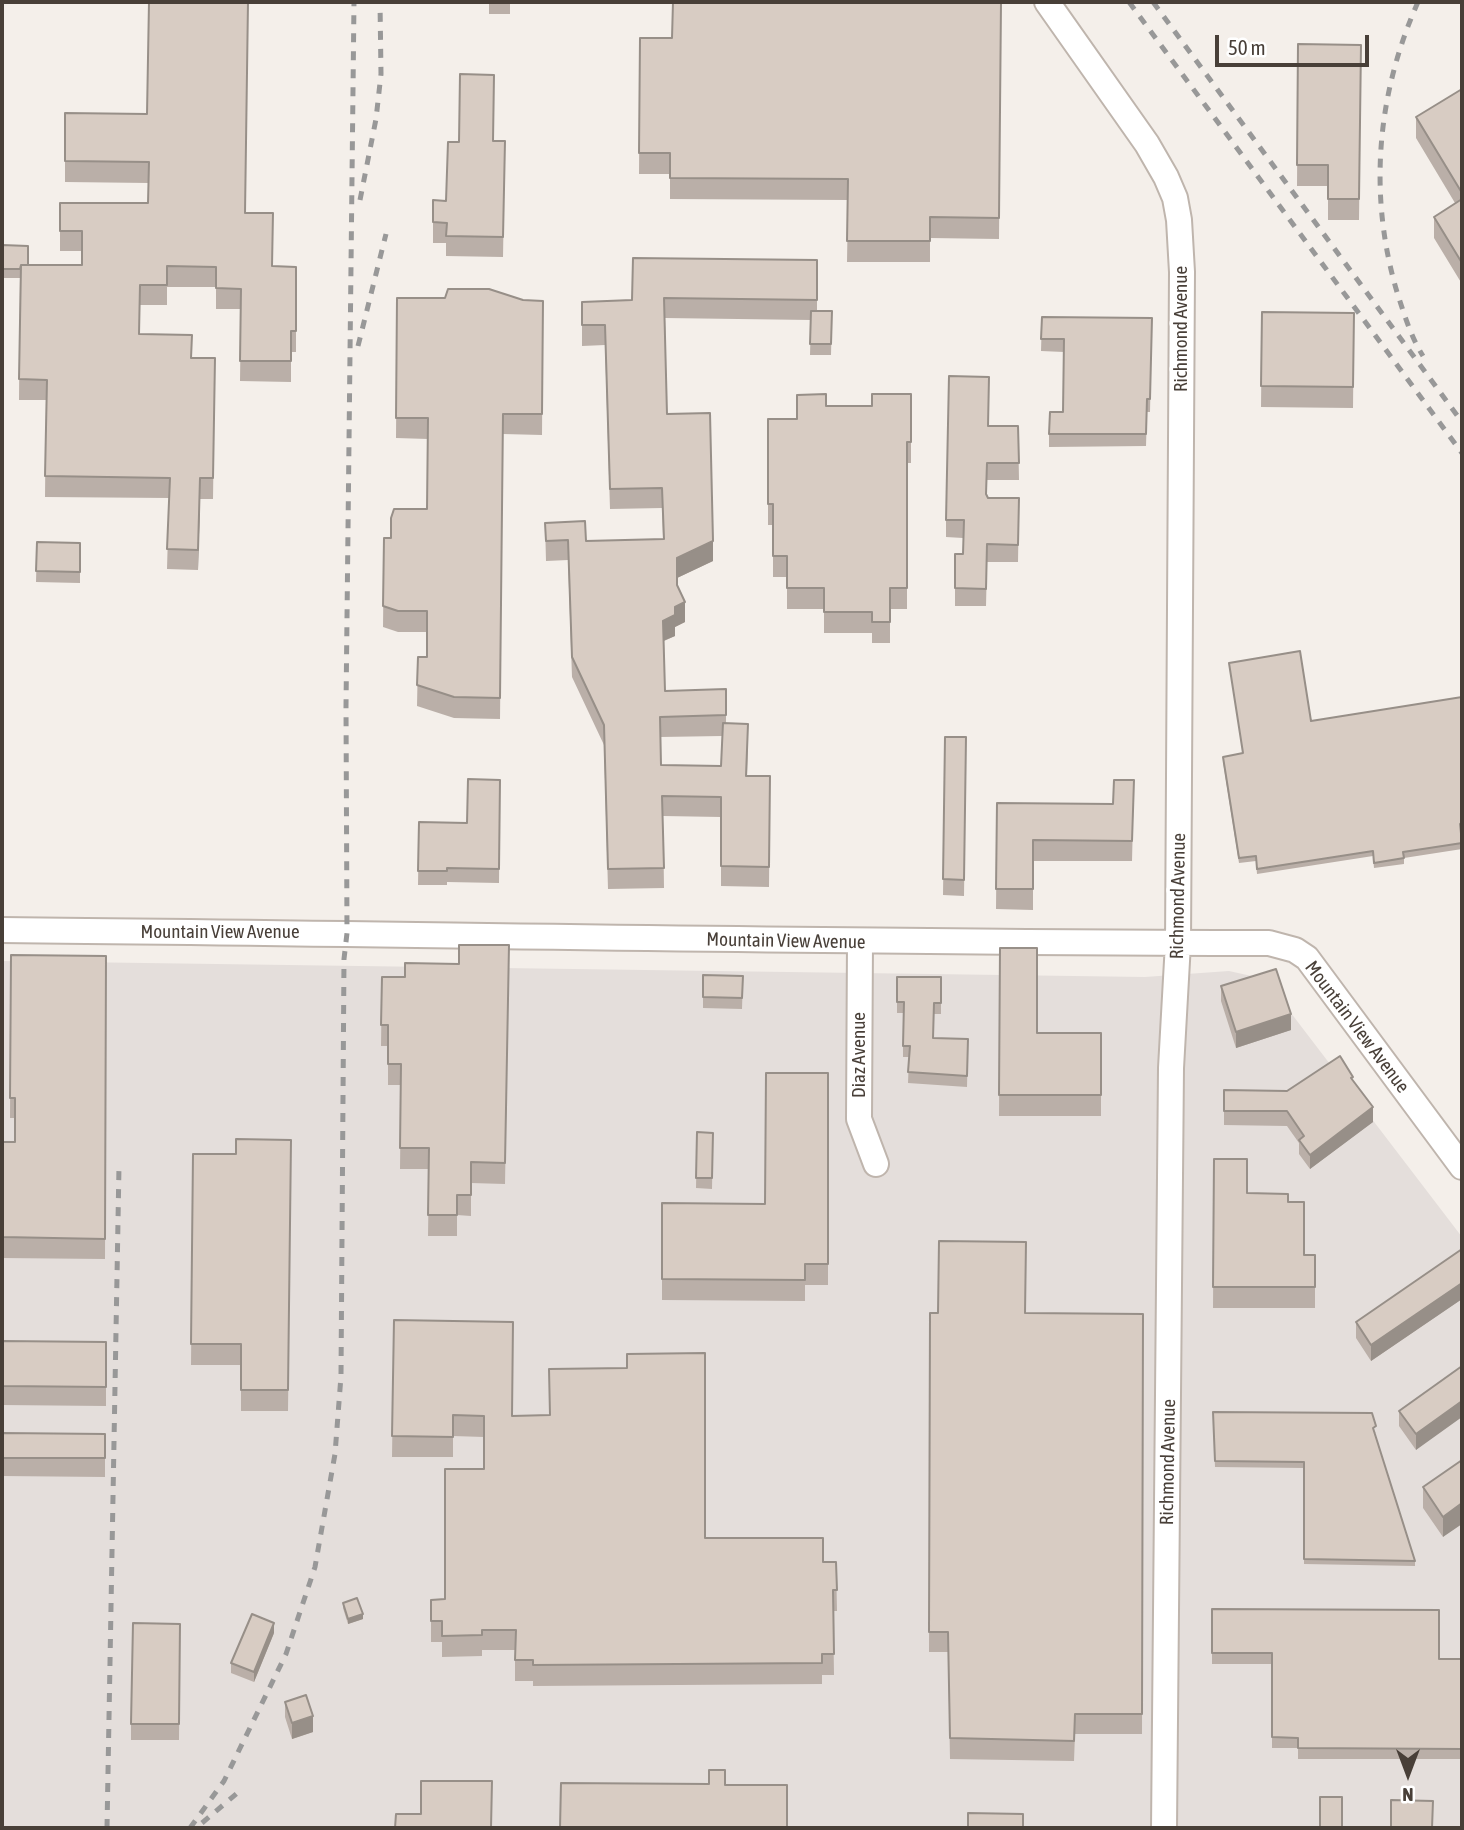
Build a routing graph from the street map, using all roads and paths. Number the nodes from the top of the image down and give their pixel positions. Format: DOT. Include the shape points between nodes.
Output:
graph roads {
  1 [pos="1047,2"];
  2 [pos="2,930"];
  3 [pos="860,942"];
  4 [pos="1178,943"];
  5 [pos="876,1164"];
  6 [pos="1462,1167"];
  7 [pos="1164,1828"];
  1 -- 4 [label="street, Richmond Avenue" via="1147,144 1166,177 1180,220"];
  2 -- 3 [label="street, Mountain View Avenue"];
  3 -- 4 [label="street, Mountain View Avenue"];
  3 -- 5 [label="street, Diaz Avenue" via="859,1119"];
  4 -- 6 [label="street, Mountain View Avenue" via="1269,943 1307,958"];
  4 -- 7 [label="street, Richmond Avenue" via="1171,1068"];
}
